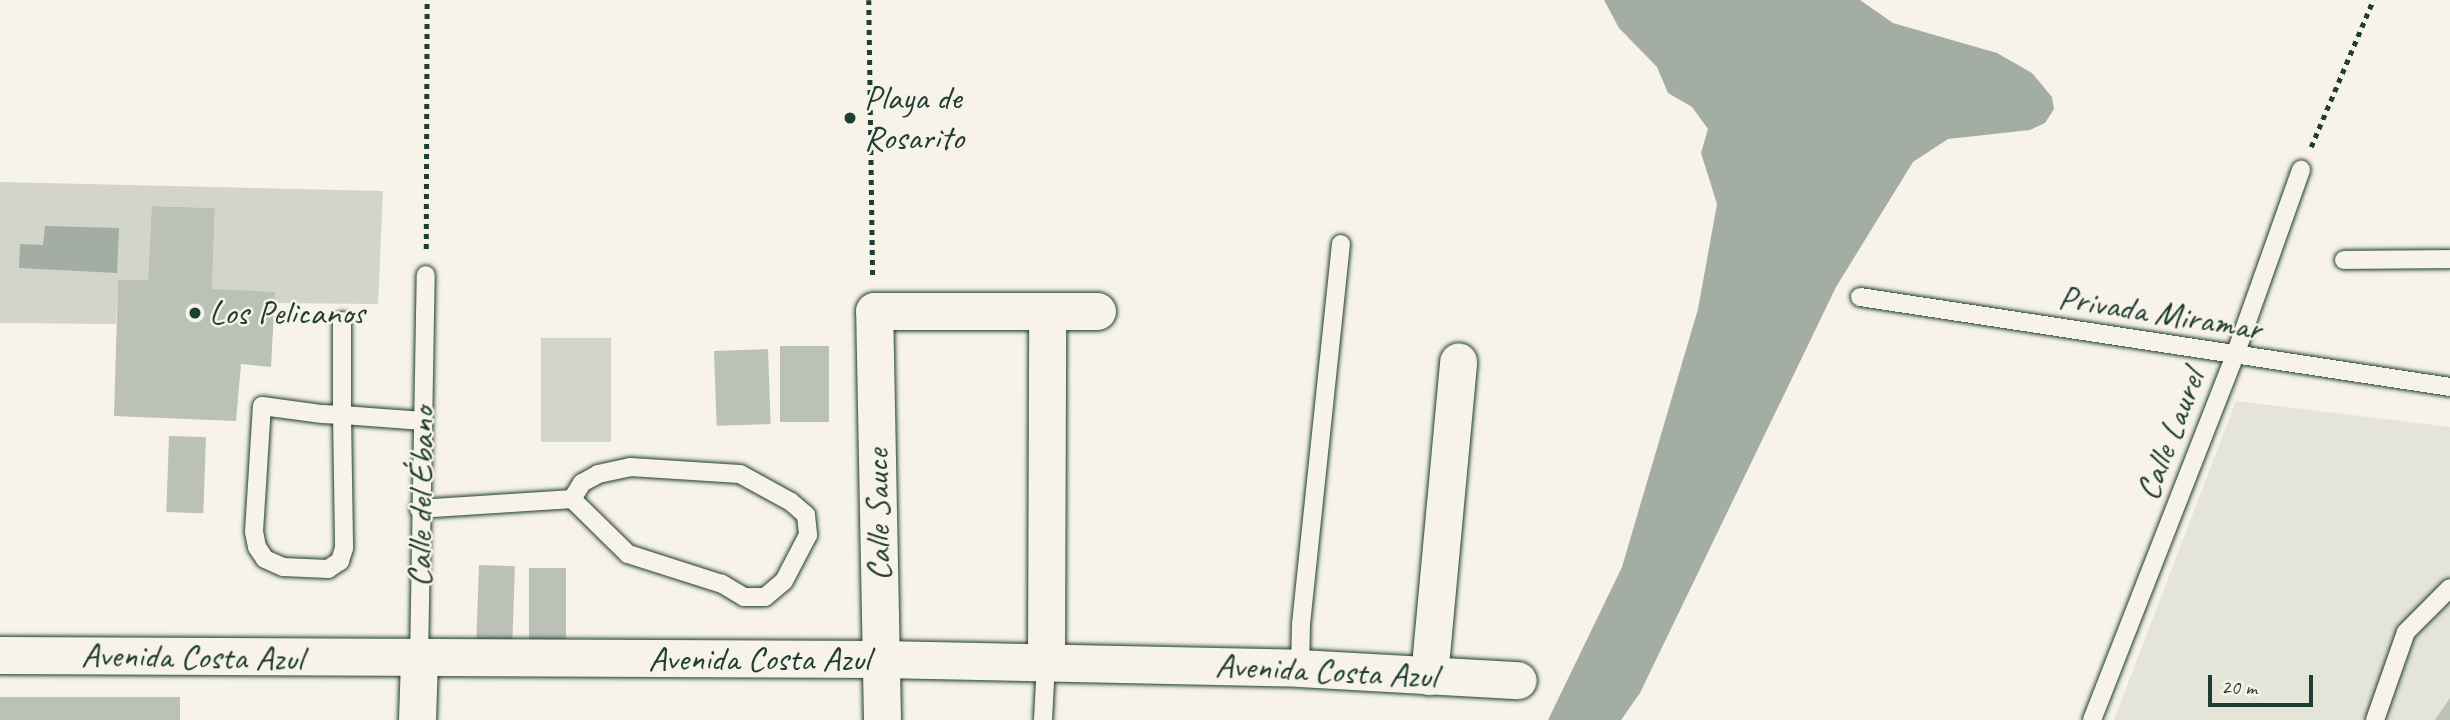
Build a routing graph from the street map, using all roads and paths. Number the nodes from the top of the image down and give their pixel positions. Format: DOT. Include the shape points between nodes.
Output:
graph roads {
  1 [pos="427,0"];
  2 [pos="869,0"];
  3 [pos="2372,0"];
  4 [pos="2301,170"];
  5 [pos="1340,244"];
  6 [pos="2450,259"];
  7 [pos="2344,260"];
  8 [pos="426,275"];
  9 [pos="1860,297"];
  10 [pos="874,311"];
  11 [pos="1047,311"];
  12 [pos="1097,311"];
  13 [pos="342,321"];
  14 [pos="2234,358"];
  15 [pos="1458,361"];
  16 [pos="2450,387"];
  17 [pos="342,415"];
  18 [pos="421,421"];
  19 [pos="572,499"];
  20 [pos="419,509"];
  21 [pos="2450,587"];
  22 [pos="0,656"];
  23 [pos="882,659"];
  24 [pos="419,660"];
  25 [pos="1046,663"];
  26 [pos="1300,668"];
  27 [pos="1429,676"];
  28 [pos="1518,680"];
  29 [pos="418,720"];
  30 [pos="883,720"];
  31 [pos="1043,720"];
  32 [pos="2092,720"];
  33 [pos="2375,720"];
  1 -- 8 [label="path"];
  2 -- 10 [label="path"];
  3 -- 4 [label="path"];
  4 -- 14 [label="lane, Calle Laurel"];
  5 -- 26 [label="lane"];
  6 -- 7 [label="lane"];
  8 -- 18 [label="lane, Calle del Ébano"];
  9 -- 14 [label="lane, Privada Miramar"];
  10 -- 11 [label="street"];
  10 -- 23 [label="street, Calle Sauce"];
  11 -- 12 [label="street"];
  11 -- 25 [label="street"];
  13 -- 17 [label="lane"];
  14 -- 16 [label="lane, Privada Miramar"];
  14 -- 32 [label="lane, Calle Laurel"];
  15 -- 27 [label="street"];
  17 -- 17 [label="lane" via="344,548 340,561 328,569 283,567 265,559 254,532 262,407"];
  17 -- 18 [label="lane"];
  18 -- 20 [label="lane, Calle del Ébano"];
  19 -- 19 [label="lane" via="582,483 598,474 630,467 740,474 806,515 808,535 784,581 765,597 744,597 722,584 628,554"];
  19 -- 20 [label="lane"];
  20 -- 24 [label="lane, Calle del Ébano"];
  21 -- 33 [label="lane" via="2406,632"];
  22 -- 24 [label="street, Avenida Costa Azul"];
  23 -- 24 [label="street, Avenida Costa Azul"];
  23 -- 25 [label="street, Avenida Costa Azul"];
  23 -- 30 [label="street, Calle Sauce"];
  24 -- 29 [label="street, Calle del Ébano"];
  25 -- 26 [label="street, Avenida Costa Azul"];
  25 -- 31 [label="lane"];
  26 -- 27 [label="street, Avenida Costa Azul"];
  27 -- 28 [label="street, Avenida Costa Azul"];
}
